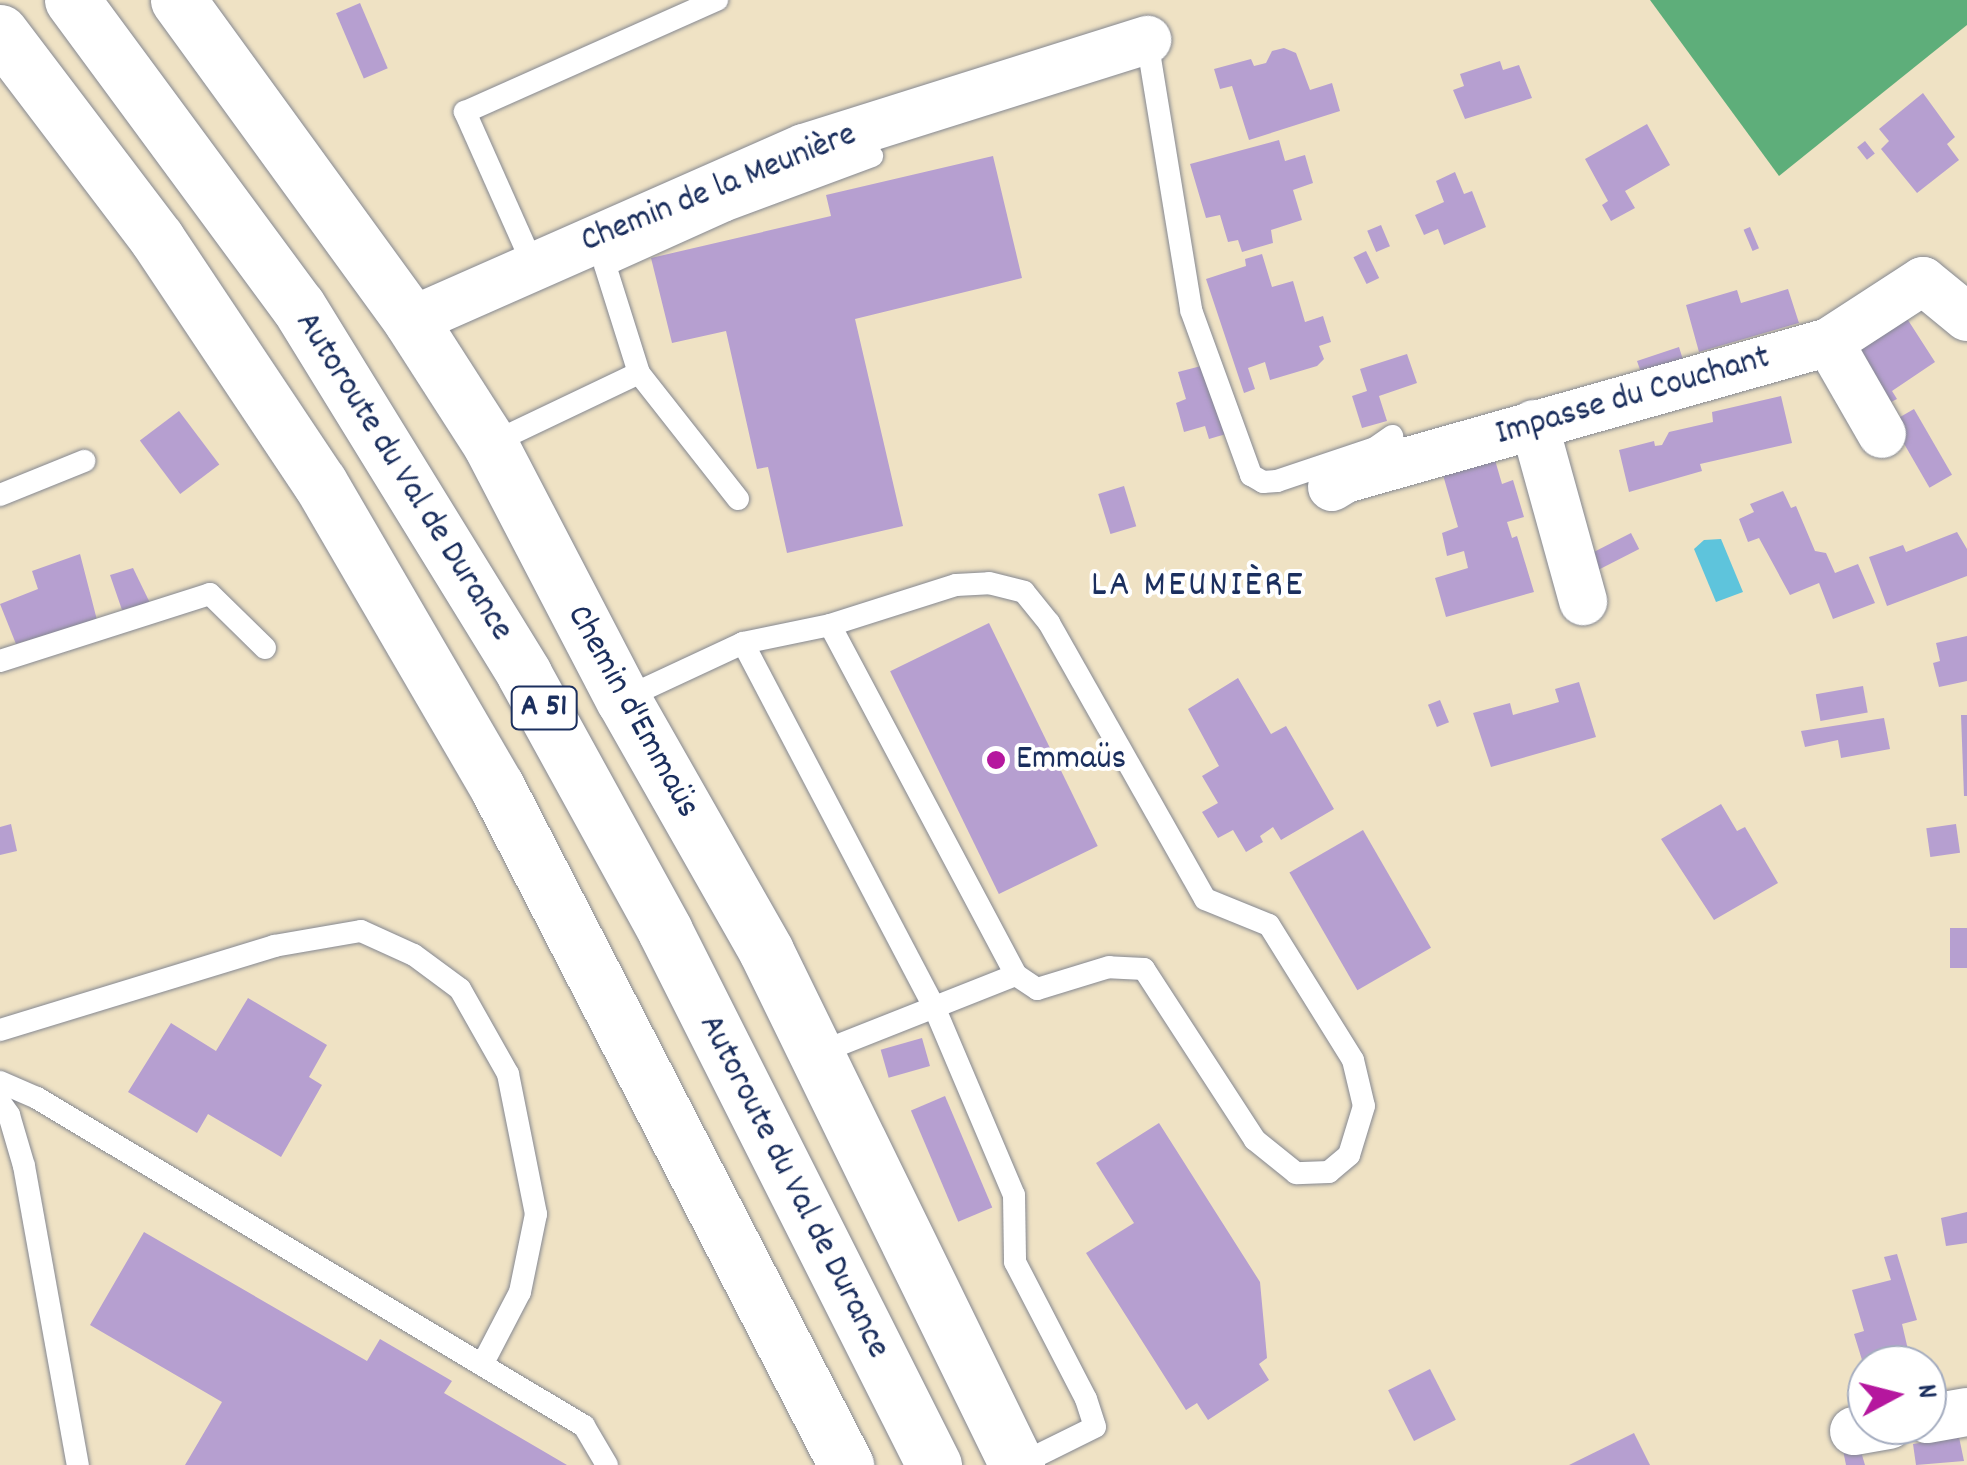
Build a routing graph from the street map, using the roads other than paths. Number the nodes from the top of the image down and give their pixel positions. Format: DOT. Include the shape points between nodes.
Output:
graph roads {
  1 [pos="72,0"];
  2 [pos="178,0"];
  3 [pos="717,0"];
  4 [pos="0,32"];
  5 [pos="1147,40"];
  6 [pos="872,156"];
  7 [pos="534,267"];
  8 [pos="1967,317"];
  9 [pos="412,320"];
  10 [pos="1829,342"];
  11 [pos="639,372"];
  12 [pos="1534,424"];
  13 [pos="1882,434"];
  14 [pos="1392,436"];
  15 [pos="490,444"];
  16 [pos="84,461"];
  17 [pos="1332,487"];
  18 [pos="0,496"];
  19 [pos="738,499"];
  20 [pos="1584,601"];
  21 [pos="830,625"];
  22 [pos="744,644"];
  23 [pos="265,648"];
  24 [pos="0,661"];
  25 [pos="623,699"];
  26 [pos="1016,974"];
  27 [pos="934,1009"];
  28 [pos="0,1030"];
  29 [pos="816,1054"];
  30 [pos="0,1082"];
  31 [pos="0,1102"];
  32 [pos="482,1365"];
  33 [pos="78,1465"];
  34 [pos="607,1465"];
  35 [pos="846,1465"];
  36 [pos="934,1465"];
  37 [pos="1017,1465"];
  1 -- 36 [label="main road, Autoroute du Val de Durance / A 51" via="298,306 524,674 648,898"];
  2 -- 9 [label="main road, Chemin d'Emmaüs"];
  3 -- 7 [label="lane" via="465,112"];
  4 -- 35 [label="main road, A 51" via="157,239 320,483 497,787"];
  5 -- 7 [label="street, Chemin de la Meunière" via="804,148"];
  5 -- 14 [label="lane" via="1190,310 1251,476 1277,481 1376,448"];
  6 -- 11 [label="lane" via="727,210 605,266"];
  7 -- 9 [label="street, Chemin de la Meunière"];
  8 -- 10 [label="street, Impasse du Couchant" via="1922,281"];
  9 -- 15 [label="main road, Chemin d'Emmaüs"];
  10 -- 12 [label="street, Impasse du Couchant"];
  10 -- 13 [label="street"];
  11 -- 15 [label="lane"];
  11 -- 19 [label="lane"];
  12 -- 17 [label="street, Impasse du Couchant" via="1344,478"];
  12 -- 20 [label="street"];
  15 -- 25 [label="main road, Chemin d'Emmaüs"];
  16 -- 18 [label="lane"];
  21 -- 22 [label="lane"];
  21 -- 26 [label="lane"];
  21 -- 26 [label="lane" via="956,585 988,582 1024,592 1049,623 1205,900 1268,925 1352,1060 1364,1106 1350,1155 1329,1172 1296,1174 1254,1140 1144,969 1109,967 1037,989"];
  22 -- 25 [label="lane"];
  22 -- 27 [label="lane"];
  23 -- 24 [label="lane" via="210,594"];
  25 -- 29 [label="main road, Chemin d'Emmaüs" via="766,950"];
  26 -- 27 [label="lane"];
  27 -- 29 [label="lane"];
  27 -- 37 [label="lane" via="1014,1195 1015,1262 1095,1427"];
  28 -- 32 [label="lane" via="274,946 361,931 414,954 460,989 508,1074 536,1214 520,1292"];
  29 -- 37 [label="main road, Chemin d'Emmaüs"];
  30 -- 32 [label="lane"];
  31 -- 33 [label="lane" via="24,1166"];
  32 -- 34 [label="lane" via="584,1426"];
}
